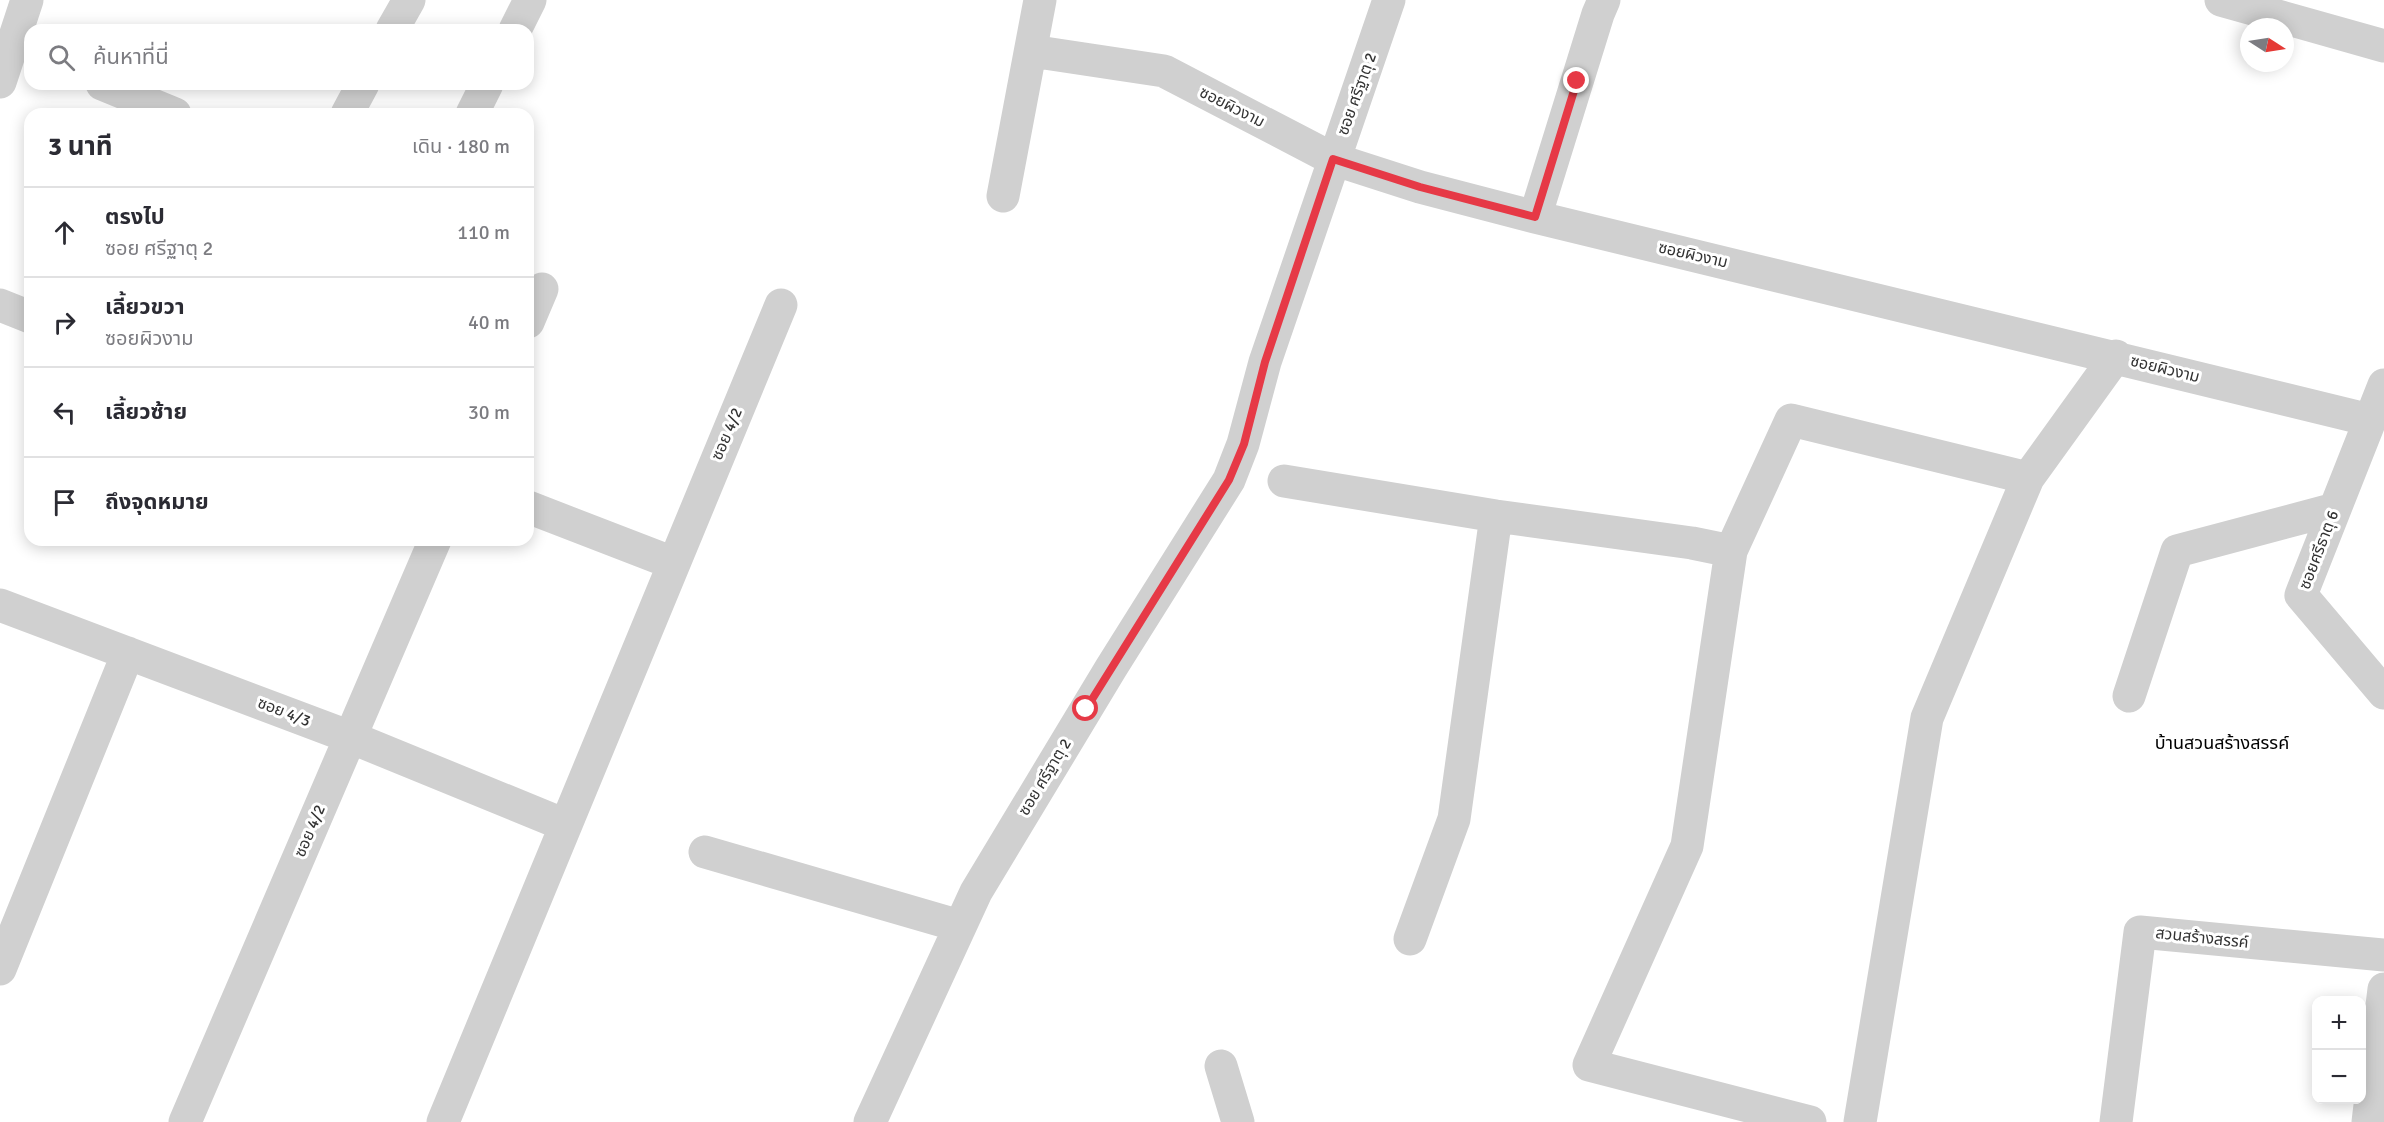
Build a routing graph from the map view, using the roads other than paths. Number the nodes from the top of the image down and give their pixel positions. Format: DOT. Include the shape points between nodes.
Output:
graph roads {
  1 [pos="27,0"];
  2 [pos="409,0"];
  3 [pos="530,0"];
  4 [pos="1040,0"];
  5 [pos="1389,0"];
  6 [pos="1604,0"];
  7 [pos="2221,0"];
  8 [pos="24,24"];
  9 [pos="396,24"];
  10 [pos="518,24"];
  11 [pos="24,25"];
  12 [pos="2384,46"];
  13 [pos="21,50"];
  14 [pos="1031,51"];
  15 [pos="0,82"];
  16 [pos="117,90"];
  17 [pos="360,90"];
  18 [pos="484,90"];
  19 [pos="160,108"];
  20 [pos="350,108"];
  21 [pos="475,108"];
  22 [pos="1333,159"];
  23 [pos="1003,196"];
  24 [pos="1535,217"];
  25 [pos="542,289"];
  26 [pos="0,305"];
  27 [pos="781,305"];
  28 [pos="534,308"];
  29 [pos="24,315"];
  30 [pos="2116,357"];
  31 [pos="2384,385"];
  32 [pos="2370,420"];
  33 [pos="2028,478"];
  34 [pos="1284,482"];
  35 [pos="534,509"];
  36 [pos="2335,509"];
  37 [pos="1496,516"];
  38 [pos="432,546"];
  39 [pos="1731,551"];
  40 [pos="672,563"];
  41 [pos="0,605"];
  42 [pos="128,653"];
  43 [pos="2384,693"];
  44 [pos="2128,696"];
  45 [pos="350,737"];
  46 [pos="565,825"];
  47 [pos="705,852"];
  48 [pos="960,926"];
  49 [pos="1410,939"];
  50 [pos="2384,955"];
  51 [pos="0,969"];
  52 [pos="2384,989"];
  53 [pos="1221,1066"];
  54 [pos="185,1122"];
  55 [pos="443,1122"];
  56 [pos="870,1122"];
  57 [pos="1238,1122"];
  58 [pos="1810,1122"];
  59 [pos="1860,1122"];
  60 [pos="2116,1122"];
  61 [pos="2368,1122"];
  1 -- 8 [label="street"];
  2 -- 9 [label="street"];
  3 -- 10 [label="street"];
  4 -- 14 [label="street"];
  5 -- 22 [label="street, ซอย ศรีฐาตุ 2"];
  6 -- 24 [label="street"];
  7 -- 12 [label="street"];
  11 -- 13 [label="street"];
  13 -- 15 [label="street"];
  14 -- 22 [label="street, ซอยผิวงาม" via="1164,71"];
  14 -- 23 [label="street"];
  16 -- 19 [label="street"];
  17 -- 20 [label="street"];
  18 -- 21 [label="street"];
  22 -- 24 [label="street, ซอยผิวงาม"];
  22 -- 48 [label="street, ซอย ศรีฐาตุ 2" via="1265,362 1244,444 1229,480 1111,668 982,882"];
  24 -- 30 [label="street, ซอยผิวงาม"];
  25 -- 28 [label="street"];
  26 -- 29 [label="street"];
  27 -- 40 [label="street, ซอย 4/2"];
  30 -- 32 [label="street, ซอยผิวงาม"];
  30 -- 33 [label="street"];
  31 -- 32 [label="street, ซอยศรีธาตุ 6"];
  32 -- 36 [label="street, ซอยศรีธาตุ 6"];
  33 -- 39 [label="street" via="1791,420"];
  33 -- 59 [label="street" via="1927,718"];
  34 -- 37 [label="street"];
  35 -- 40 [label="street"];
  36 -- 43 [label="street, ซอยศรีธาตุ 6" via="2301,595"];
  36 -- 44 [label="street" via="2177,551"];
  37 -- 39 [label="street"];
  37 -- 49 [label="street" via="1454,819"];
  38 -- 45 [label="street, ซอย 4/2"];
  39 -- 58 [label="street" via="1687,846 1589,1065"];
  40 -- 46 [label="street, ซอย 4/2"];
  41 -- 42 [label="street, ซอย 4/3"];
  42 -- 45 [label="street, ซอย 4/3"];
  42 -- 51 [label="street"];
  45 -- 46 [label="street, ซอย 4/3"];
  45 -- 54 [label="street, ซอย 4/2"];
  46 -- 55 [label="street, ซอย 4/2"];
  47 -- 48 [label="street"];
  48 -- 56 [label="street, ซอย ศรีฐาตุ 2"];
  50 -- 60 [label="street, สวนสร้างสรรค์" via="2140,932"];
  52 -- 61 [label="street"];
  53 -- 57 [label="street"];
}
